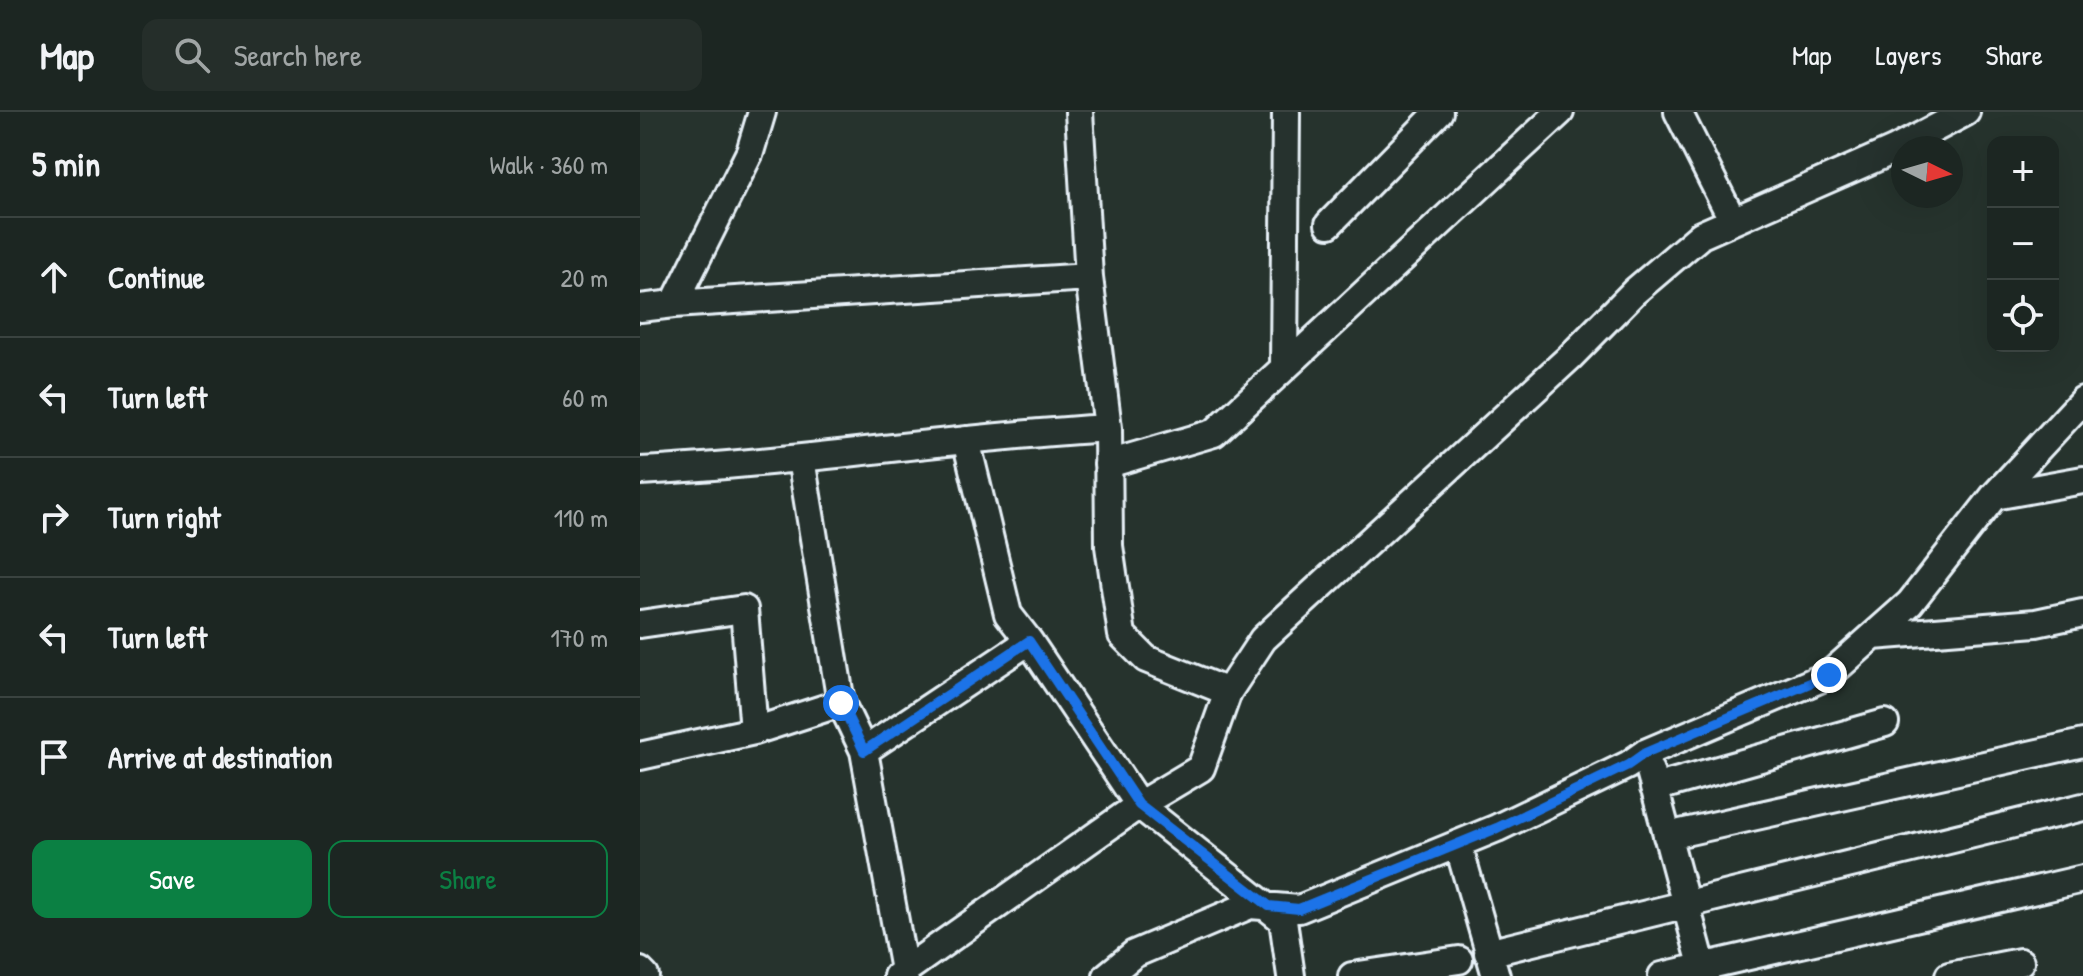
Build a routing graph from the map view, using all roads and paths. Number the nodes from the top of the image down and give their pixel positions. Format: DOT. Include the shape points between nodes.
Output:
graph roads {
  1 [pos="762,112"];
  2 [pos="1079,112"];
  3 [pos="1286,112"];
  4 [pos="1439,112"];
  5 [pos="1560,112"];
  6 [pos="1678,112"];
  7 [pos="1966,112"];
  8 [pos="1733,221"];
  9 [pos="1329,224"];
  10 [pos="1089,277"];
  11 [pos="674,304"];
  12 [pos="640,308"];
  13 [pos="1284,367"];
  14 [pos="2083,400"];
  15 [pos="1108,428"];
  16 [pos="966,440"];
  17 [pos="801,459"];
  18 [pos="1108,464"];
  19 [pos="640,471"];
  20 [pos="2083,480"];
  21 [pos="1994,496"];
  22 [pos="2083,613"];
  23 [pos="640,624"];
  24 [pos="1873,636"];
  25 [pos="1029,641"];
  26 [pos="1228,692"];
  27 [pos="841,703"];
  28 [pos="1885,723"];
  29 [pos="754,731"];
  30 [pos="2083,743"];
  31 [pos="864,751"];
  32 [pos="1645,753"];
  33 [pos="640,756"];
  34 [pos="1654,788"];
  35 [pos="1139,805"];
  36 [pos="2083,807"];
  37 [pos="1667,836"];
  38 [pos="1458,844"];
  39 [pos="2083,879"];
  40 [pos="1686,905"];
  41 [pos="1269,906"];
  42 [pos="1459,960"];
  43 [pos="2020,962"];
  44 [pos="1492,964"];
  45 [pos="1135,965"];
  46 [pos="1704,970"];
  47 [pos="640,971"];
  48 [pos="902,975"];
  49 [pos="645,976"];
  50 [pos="1107,976"];
  51 [pos="1291,976"];
  52 [pos="1352,976"];
  53 [pos="1662,976"];
  54 [pos="1949,976"];
  1 -- 11 [label="street" via="750,152"];
  2 -- 10 [label="street"];
  3 -- 13 [label="street"];
  4 -- 9 [label="street"];
  5 -- 13 [label="street"];
  6 -- 8 [label="street"];
  7 -- 8 [label="street"];
  8 -- 26 [label="street" via="1701,235 1634,292 1263,639"];
  10 -- 11 [label="street"];
  10 -- 15 [label="street"];
  11 -- 12 [label="street"];
  13 -- 18 [label="street" via="1214,433"];
  14 -- 21 [label="street"];
  15 -- 16 [label="street"];
  15 -- 18 [label="street"];
  16 -- 17 [label="street"];
  16 -- 25 [label="street" via="1008,614"];
  17 -- 19 [label="street"];
  17 -- 27 [label="street"];
  18 -- 26 [label="street" via="1109,546 1122,635 1146,659"];
  20 -- 21 [label="street"];
  21 -- 24 [label="street" via="1910,603"];
  22 -- 24 [label="street" via="2036,623"];
  23 -- 29 [label="street" via="744,609"];
  24 -- 32 [label="street" via="1829,675"];
  25 -- 31 [label="street"];
  25 -- 35 [label="street"];
  26 -- 35 [label="street" via="1201,768"];
  27 -- 29 [label="street"];
  27 -- 31 [label="street"];
  28 -- 34 [label="street"];
  29 -- 33 [label="street"];
  30 -- 37 [label="street"];
  31 -- 48 [label="street"];
  32 -- 34 [label="street"];
  32 -- 38 [label="street"];
  34 -- 37 [label="street"];
  35 -- 41 [label="street"];
  35 -- 48 [label="street"];
  36 -- 40 [label="street"];
  37 -- 40 [label="street"];
  38 -- 41 [label="street" via="1299,909"];
  38 -- 44 [label="street"];
  39 -- 46 [label="street"];
  40 -- 44 [label="street"];
  40 -- 46 [label="street"];
  41 -- 45 [label="street" via="1250,905"];
  41 -- 51 [label="street" via="1283,920"];
  42 -- 52 [label="street"];
  43 -- 54 [label="street"];
  45 -- 50 [label="street"];
  46 -- 53 [label="street"];
  47 -- 49 [label="street"];
}
